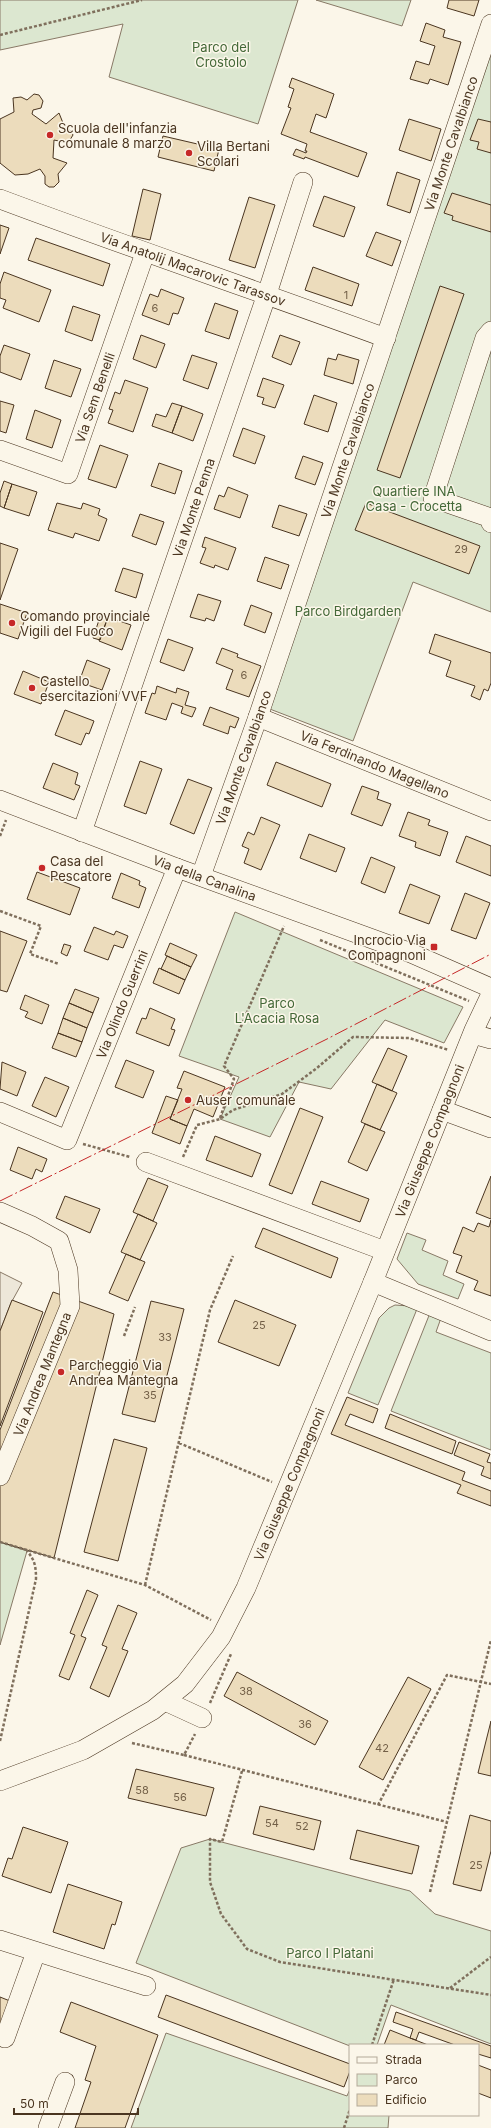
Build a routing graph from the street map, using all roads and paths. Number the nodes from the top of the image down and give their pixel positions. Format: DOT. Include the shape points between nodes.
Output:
graph roads {
  1 [pos="142,0"];
  2 [pos="491,24"];
  3 [pos="0,35"];
  4 [pos="303,182"];
  5 [pos="0,199"];
  6 [pos="145,253"];
  7 [pos="267,294"];
  8 [pos="489,336"];
  9 [pos="386,338"];
  10 [pos="0,450"];
  11 [pos="491,523"];
  12 [pos="258,717"];
  13 [pos="0,800"];
  14 [pos="491,811"];
  15 [pos="82,832"];
  16 [pos="177,868"];
  17 [pos="201,876"];
  18 [pos="0,911"];
  19 [pos="284,926"];
  20 [pos="59,964"];
  21 [pos="491,993"];
  22 [pos="491,1017"];
  23 [pos="474,1032"];
  24 [pos="491,1039"];
  25 [pos="453,1052"];
  26 [pos="442,1110"];
  27 [pos="0,1112"];
  28 [pos="220,1119"];
  29 [pos="491,1128"];
  30 [pos="67,1140"];
  31 [pos="146,1162"];
  32 [pos="176,1172"];
  33 [pos="0,1212"];
  34 [pos="385,1251"];
  35 [pos="233,1256"];
  36 [pos="373,1282"];
  37 [pos="135,1307"];
  38 [pos="491,1330"];
  39 [pos="124,1336"];
  40 [pos="179,1443"];
  41 [pos="276,1475"];
  42 [pos="0,1476"];
  43 [pos="273,1482"];
  44 [pos="270,1489"];
  45 [pos="0,1542"];
  46 [pos="27,1551"];
  47 [pos="146,1585"];
  48 [pos="215,1615"];
  49 [pos="212,1620"];
  50 [pos="208,1627"];
  51 [pos="491,1640"];
  52 [pos="481,1682"];
  53 [pos="491,1684"];
  54 [pos="166,1701"];
  55 [pos="202,1718"];
  56 [pos="0,1741"];
  57 [pos="184,1755"];
  58 [pos="242,1771"];
  59 [pos="0,1781"];
  60 [pos="378,1805"];
  61 [pos="447,1822"];
  62 [pos="430,1892"];
  63 [pos="0,1940"];
  64 [pos="36,1952"];
  65 [pos="491,1957"];
  66 [pos="394,1979"];
  67 [pos="146,1986"];
  68 [pos="450,1988"];
  69 [pos="491,1995"];
  70 [pos="5,2038"];
  71 [pos="372,2044"];
  72 [pos="64,2082"];
  73 [pos="349,2112"];
  74 [pos="48,2128"];
  75 [pos="344,2128"];
  1 -- 3 [label="path"];
  2 -- 9 [label="street, Via Monte Cavalbianco"];
  4 -- 7 [label="street, Via Monte Penna"];
  5 -- 6 [label="street, Via Anatolij Macarovic Tarassov"];
  6 -- 7 [label="street, Via Anatolij Macarovic Tarassov"];
  6 -- 10 [label="street, Via Sem Benelli" via="68,474"];
  7 -- 9 [label="street, Via Anatolij Macarovic Tarassov"];
  7 -- 15 [label="street, Via Monte Penna"];
  8 -- 11 [label="street" via="433,498 491,518"];
  9 -- 12 [label="street, Via Monte Cavalbianco"];
  12 -- 14 [label="street, Via Ferdinando Magellano"];
  12 -- 17 [label="street, Via Monte Cavalbianco"];
  13 -- 15 [label="street, Via della Canalina"];
  15 -- 16 [label="street, Via della Canalina"];
  16 -- 17 [label="street, Via della Canalina"];
  16 -- 30 [label="street, Via Olindo Guerrini"];
  17 -- 21 [label="street, Via della Canalina" via="411,953"];
  18 -- 20 [label="path" via="41,926 30,954"];
  19 -- 28 [label="path" via="224,1066 234,1079"];
  21 -- 23 [label="street, Via Giuseppe Compagnoni"];
  22 -- 23 [label="street"];
  23 -- 24 [label="street"];
  23 -- 26 [label="street, Via Giuseppe Compagnoni"];
  25 -- 28 [label="path" via="409,1038 353,1037 282,1094 233,1110"];
  26 -- 29 [label="street"];
  26 -- 34 [label="street, Via Giuseppe Compagnoni"];
  27 -- 30 [label="street"];
  28 -- 32 [label="path" via="197,1125"];
  30 -- 31 [label="path"];
  31 -- 32 [label="street"];
  32 -- 34 [label="street"];
  33 -- 42 [label="street, Via Andrea Mantegna" via="58,1241 68,1270 70,1306"];
  34 -- 36 [label="street, Via Giuseppe Compagnoni"];
  35 -- 40 [label="path" via="210,1310"];
  36 -- 38 [label="street"];
  36 -- 54 [label="street, Via Giuseppe Compagnoni" via="246,1588 221,1638 185,1684"];
  37 -- 39 [label="path"];
  40 -- 43 [label="path"];
  40 -- 47 [label="path"];
  41 -- 43 [label="path"];
  43 -- 44 [label="path"];
  45 -- 46 [label="path"];
  46 -- 47 [label="path"];
  46 -- 56 [label="path" via="34,1559 36,1579"];
  47 -- 49 [label="path"];
  48 -- 49 [label="path"];
  49 -- 50 [label="path"];
  51 -- 52 [label="path"];
  52 -- 53 [label="path"];
  52 -- 60 [label="path" via="447,1675"];
  52 -- 61 [label="path"];
  54 -- 55 [label="street"];
  54 -- 59 [label="street, Via Giuseppe Compagnoni" via="84,1750"];
  57 -- 58 [label="path"];
  58 -- 60 [label="path"];
  58 -- 66 [label="path" via="222,1842 210,1839 210,1882 221,1914 247,1949 280,1962"];
  60 -- 61 [label="path"];
  61 -- 62 [label="path"];
  63 -- 64 [label="street"];
  64 -- 67 [label="street"];
  64 -- 70 [label="street"];
  65 -- 68 [label="path"];
  66 -- 68 [label="path"];
  66 -- 71 [label="path"];
  68 -- 69 [label="path"];
  72 -- 74 [label="street"];
  73 -- 75 [label="path"];
}
